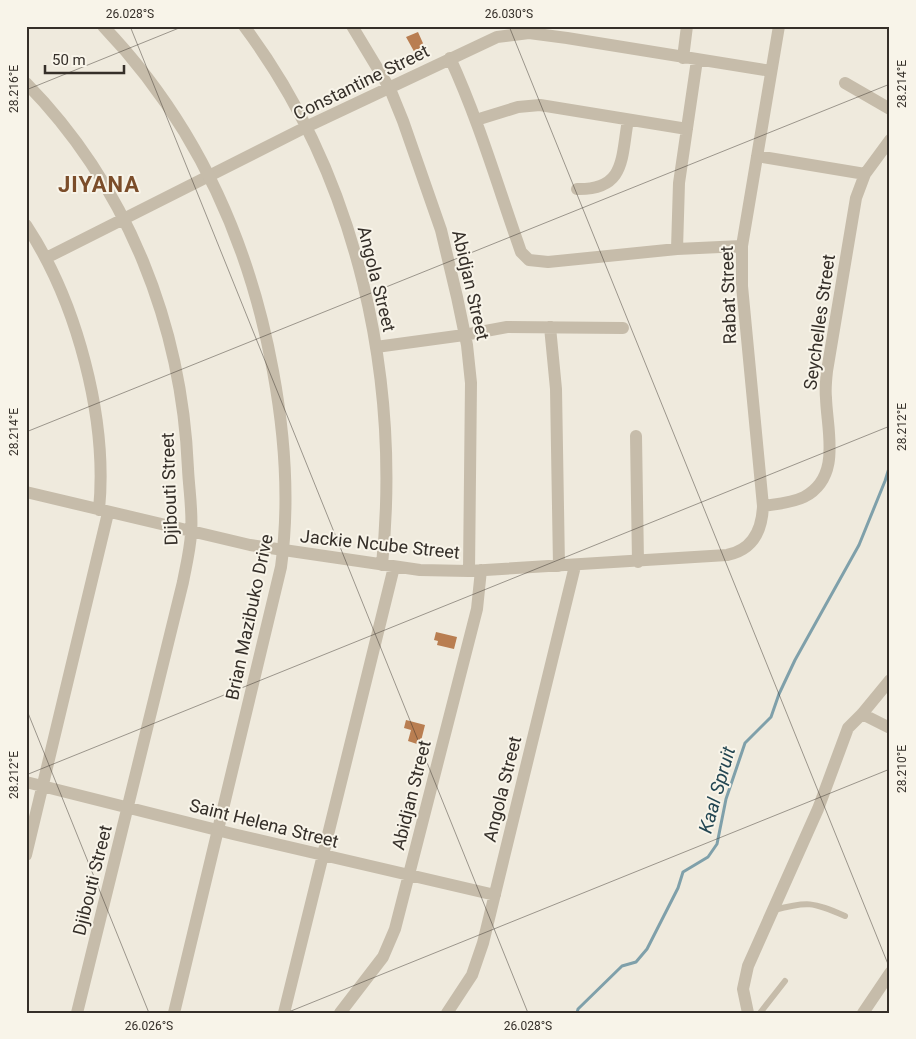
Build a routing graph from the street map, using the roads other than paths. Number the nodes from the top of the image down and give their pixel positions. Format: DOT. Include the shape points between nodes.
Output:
graph roads {
  1 [pos="103,26"];
  2 [pos="244,26"];
  3 [pos="352,26"];
  4 [pos="687,26"];
  5 [pos="779,26"];
  6 [pos="450,58"];
  7 [pos="683,58"];
  8 [pos="697,60"];
  9 [pos="771,71"];
  10 [pos="26,83"];
  11 [pos="845,83"];
  12 [pos="390,89"];
  13 [pos="890,109"];
  14 [pos="476,120"];
  15 [pos="628,120"];
  16 [pos="306,128"];
  17 [pos="687,129"];
  18 [pos="890,140"];
  19 [pos="757,156"];
  20 [pos="865,174"];
  21 [pos="210,177"];
  22 [pos="577,189"];
  23 [pos="124,220"];
  24 [pos="26,225"];
  25 [pos="742,246"];
  26 [pos="677,249"];
  27 [pos="46,258"];
  28 [pos="550,327"];
  29 [pos="623,328"];
  30 [pos="464,335"];
  31 [pos="376,347"];
  32 [pos="636,436"];
  33 [pos="27,493"];
  34 [pos="763,506"];
  35 [pos="104,512"];
  36 [pos="191,532"];
  37 [pos="758,534"];
  38 [pos="283,551"];
  39 [pos="638,562"];
  40 [pos="388,566"];
  41 [pos="560,566"];
  42 [pos="575,566"];
  43 [pos="475,571"];
  44 [pos="890,680"];
  45 [pos="862,714"];
  46 [pos="890,728"];
  47 [pos="26,782"];
  48 [pos="44,786"];
  49 [pos="128,806"];
  50 [pos="218,830"];
  51 [pos="26,855"];
  52 [pos="323,855"];
  53 [pos="409,875"];
  54 [pos="495,894"];
  55 [pos="772,910"];
  56 [pos="845,916"];
  57 [pos="890,973"];
  58 [pos="785,981"];
  59 [pos="77,1013"];
  60 [pos="174,1013"];
  61 [pos="284,1013"];
  62 [pos="340,1013"];
  63 [pos="447,1013"];
  64 [pos="748,1013"];
  65 [pos="760,1013"];
  66 [pos="863,1013"];
  1 -- 21 [label="street, Brian Mazibuko Drive" via="168,105"];
  2 -- 16 [label="street, Angola Street"];
  3 -- 12 [label="street, Abidjan Street"];
  4 -- 7 [label="street"];
  5 -- 9 [label="street, Rabat Street"];
  6 -- 7 [label="street, Constantine Street" via="497,37 529,33"];
  6 -- 12 [label="street, Constantine Street"];
  6 -- 14 [label="street"];
  7 -- 8 [label="street, Constantine Street"];
  8 -- 9 [label="street, Constantine Street"];
  8 -- 17 [label="street"];
  9 -- 19 [label="street, Rabat Street"];
  10 -- 23 [label="street, Djibouti Street" via="75,140"];
  11 -- 13 [label="street"];
  12 -- 16 [label="street, Constantine Street"];
  12 -- 30 [label="street, Abidjan Street" via="441,230"];
  14 -- 15 [label="street" via="528,105"];
  14 -- 26 [label="street" via="522,252 529,260 548,262"];
  15 -- 17 [label="street"];
  15 -- 22 [label="street" via="616,176 605,185"];
  16 -- 21 [label="street, Constantine Street"];
  16 -- 31 [label="street, Angola Street" via="352,240"];
  17 -- 26 [label="street" via="677,200"];
  18 -- 20 [label="street, Seychelles Street"];
  19 -- 20 [label="street"];
  19 -- 25 [label="street, Rabat Street"];
  20 -- 34 [label="street, Seychelles Street" via="853,213 827,371 826,398 831,439 828,466 820,482 804,497"];
  21 -- 23 [label="street, Constantine Street"];
  21 -- 38 [label="street, Brian Mazibuko Drive" via="243,252 269,349 279,402 284,458"];
  23 -- 27 [label="street, Constantine Street"];
  23 -- 36 [label="street, Djibouti Street" via="155,293 173,352 183,412"];
  24 -- 27 [label="street"];
  25 -- 26 [label="street"];
  25 -- 34 [label="street, Rabat Street" via="743,302"];
  27 -- 35 [label="street" via="64,300 88,375 100,455"];
  28 -- 29 [label="street"];
  28 -- 30 [label="street" via="507,327"];
  28 -- 41 [label="street" via="556,389"];
  30 -- 31 [label="street"];
  30 -- 43 [label="street, Abidjan Street" via="471,383"];
  31 -- 40 [label="street, Angola Street" via="386,442"];
  32 -- 39 [label="street"];
  33 -- 35 [label="street, Jackie Ncube Street"];
  34 -- 37 [label="street, Rabat Street"];
  35 -- 36 [label="street, Jackie Ncube Street"];
  35 -- 48 [label="street"];
  36 -- 38 [label="street, Jackie Ncube Street"];
  36 -- 49 [label="street, Djibouti Street" via="179,598"];
  37 -- 39 [label="street, Jackie Ncube Street" via="736,554"];
  38 -- 40 [label="street, Jackie Ncube Street"];
  38 -- 50 [label="street, Brian Mazibuko Drive"];
  39 -- 42 [label="street, Jackie Ncube Street"];
  40 -- 43 [label="street, Jackie Ncube Street"];
  40 -- 52 [label="street, Angola Street"];
  41 -- 42 [label="street, Jackie Ncube Street"];
  41 -- 43 [label="street, Jackie Ncube Street"];
  42 -- 54 [label="street, Angola Street"];
  43 -- 53 [label="street, Abidjan Street" via="476,608"];
  44 -- 45 [label="street"];
  45 -- 46 [label="street"];
  45 -- 55 [label="street" via="848,728 818,809"];
  47 -- 48 [label="street, Saint Helena Street"];
  48 -- 49 [label="street, Saint Helena Street"];
  48 -- 51 [label="street"];
  49 -- 50 [label="street, Saint Helena Street"];
  49 -- 59 [label="street, Djibouti Street"];
  50 -- 52 [label="street, Saint Helena Street"];
  50 -- 60 [label="street, Brian Mazibuko Drive"];
  52 -- 53 [label="street, Saint Helena Street"];
  52 -- 61 [label="street, Angola Street"];
  53 -- 54 [label="street, Saint Helena Street"];
  53 -- 62 [label="street, Abidjan Street" via="390,943"];
  54 -- 63 [label="street, Angola Street" via="478,961"];
  55 -- 56 [label="lane" via="806,902"];
  55 -- 64 [label="street" via="744,978"];
  57 -- 66 [label="street"];
  58 -- 65 [label="lane"];
}
